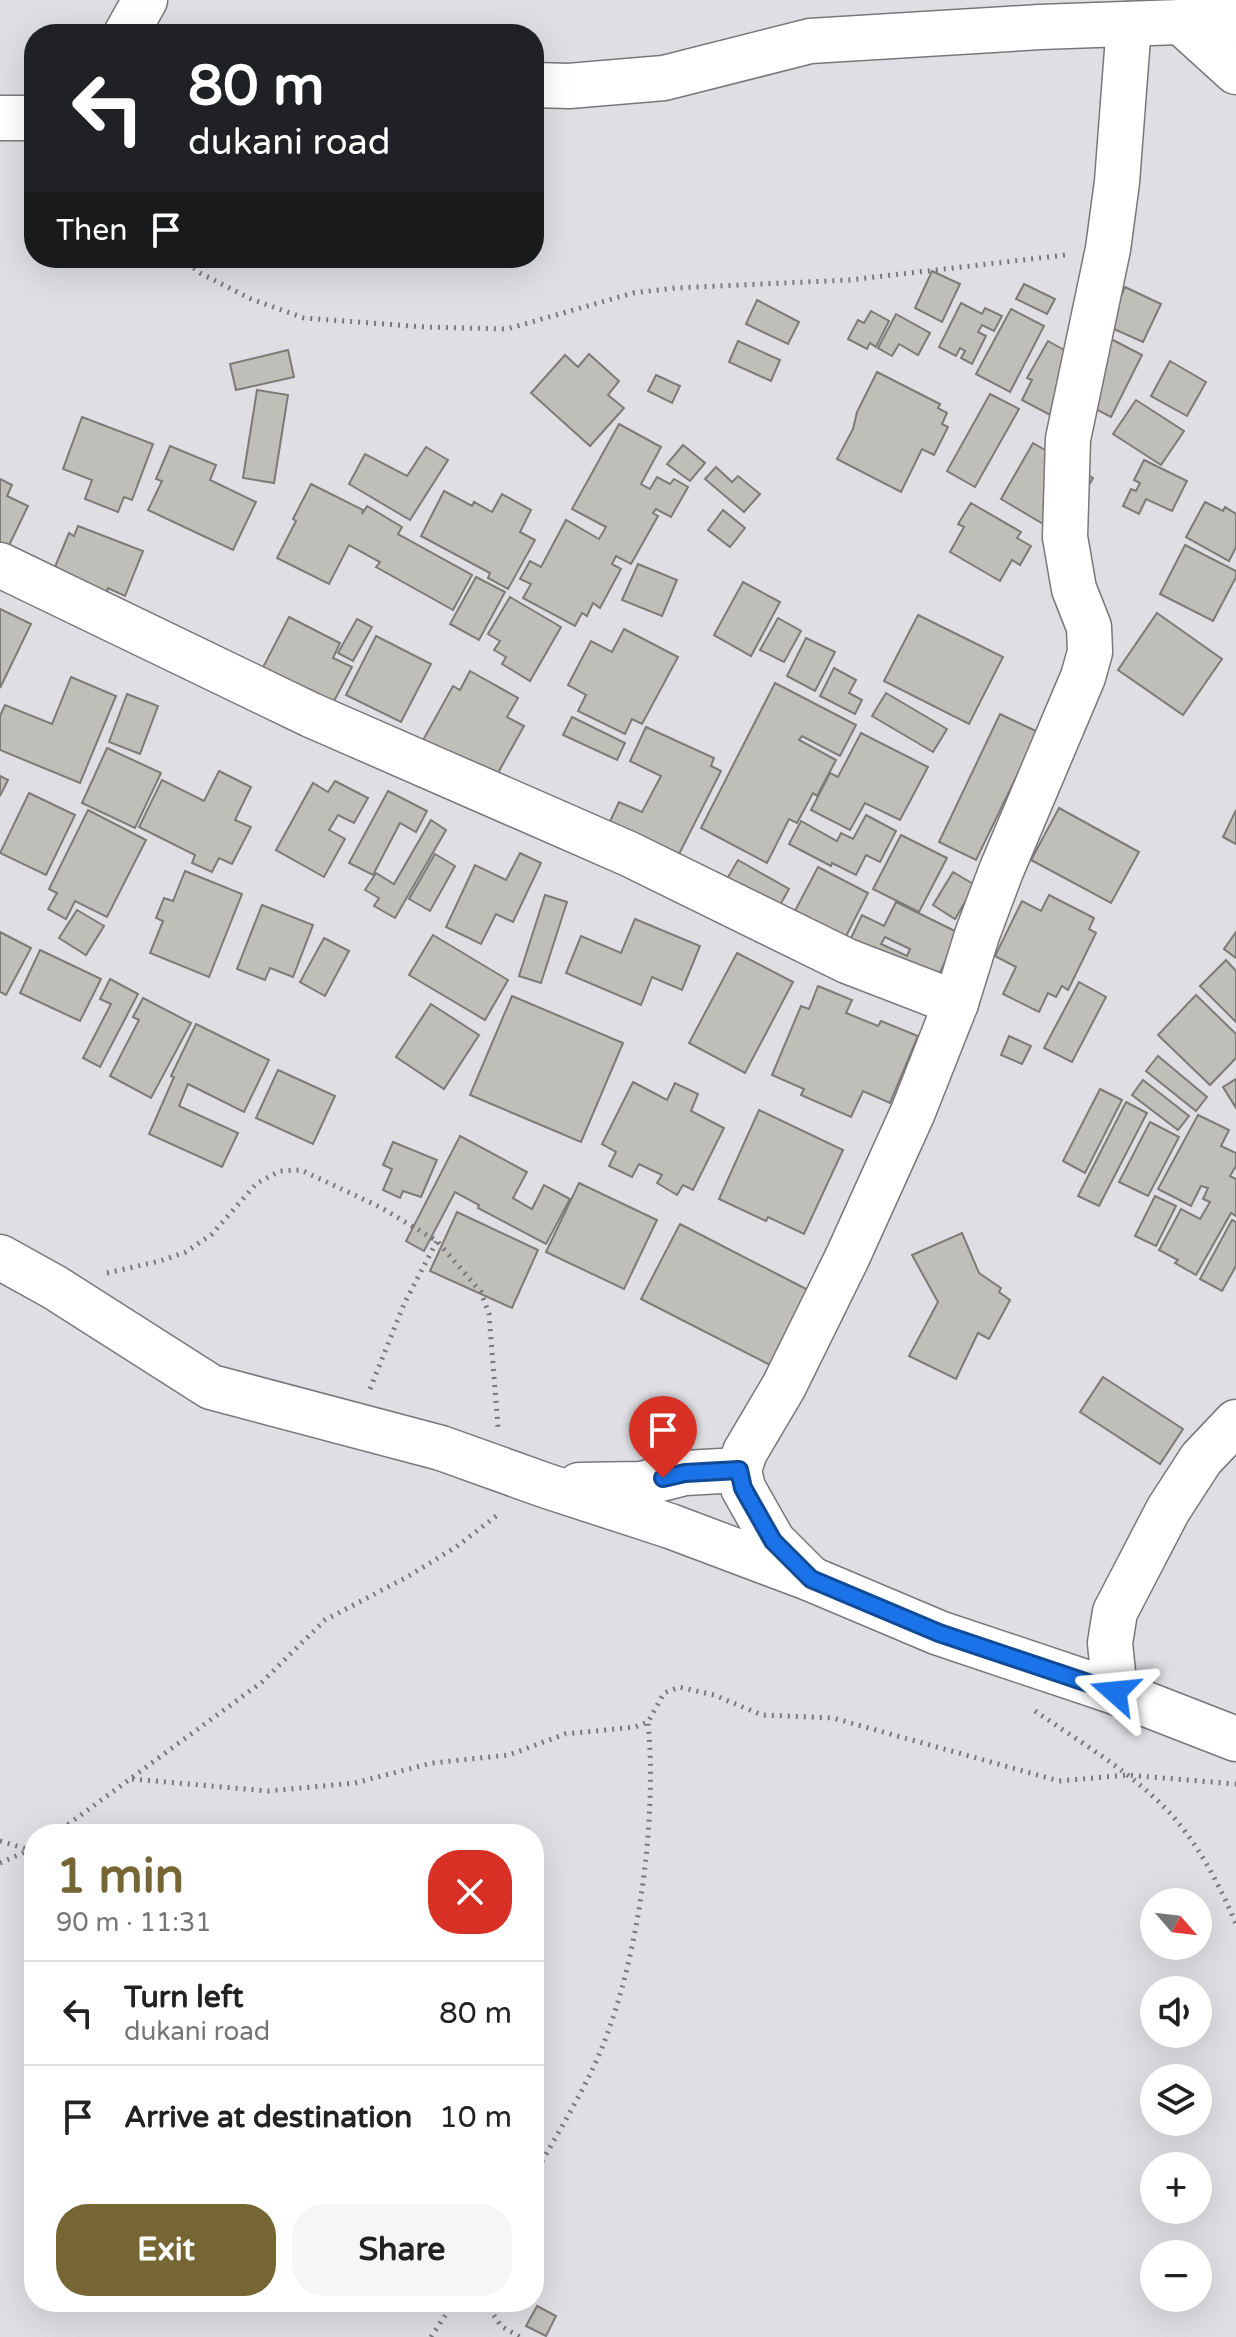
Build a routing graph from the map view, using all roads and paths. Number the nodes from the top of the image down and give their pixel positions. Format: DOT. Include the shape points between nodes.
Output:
graph roads {
  1 [pos="145,0"];
  2 [pos="1236,20"];
  3 [pos="1181,22"];
  4 [pos="132,24"];
  5 [pos="1129,24"];
  6 [pos="1236,72"];
  7 [pos="544,85"];
  8 [pos="0,118"];
  9 [pos="24,118"];
  10 [pos="1108,249"];
  11 [pos="194,268"];
  12 [pos="0,565"];
  13 [pos="956,1003"];
  14 [pos="437,1241"];
  15 [pos="0,1257"];
  16 [pos="54,1287"];
  17 [pos="1236,1422"];
  18 [pos="356,1425"];
  19 [pos="498,1432"];
  20 [pos="739,1470"];
  21 [pos="547,1486"];
  22 [pos="811,1579"];
  23 [pos="1115,1692"];
  24 [pos="1027,1705"];
  25 [pos="648,1722"];
  26 [pos="1236,1739"];
  27 [pos="1127,1775"];
  28 [pos="132,1779"];
  29 [pos="1236,1784"];
  30 [pos="69,1824"];
  31 [pos="0,1841"];
  32 [pos="24,1847"];
  33 [pos="24,1852"];
  34 [pos="0,1863"];
  35 [pos="1236,1924"];
  36 [pos="544,2157"];
  37 [pos="447,2312"];
  38 [pos="492,2312"];
  39 [pos="431,2337"];
  40 [pos="520,2337"];
  1 -- 4 [label="street"];
  2 -- 3 [label="street"];
  3 -- 5 [label="street"];
  3 -- 6 [label="street"];
  5 -- 7 [label="street" via="810,41 664,78"];
  5 -- 10 [label="street"];
  8 -- 9 [label="street"];
  10 -- 11 [label="path" via="849,280 633,293 507,329 304,318 251,299"];
  10 -- 13 [label="street" via="1068,439 1065,537 1074,589 1089,627 1090,652 1001,871"];
  12 -- 13 [label="street" via="311,715 629,854 847,961"];
  13 -- 20 [label="street" via="847,1258"];
  14 -- 16 [label="path" via="301,1170 280,1171 257,1183 212,1234 186,1252"];
  14 -- 18 [label="path" via="404,1304"];
  14 -- 19 [label="path" via="481,1292 489,1314"];
  15 -- 16 [label="street"];
  16 -- 18 [label="street" via="211,1387"];
  17 -- 23 [label="street" via="1201,1459 1176,1497 1115,1612 1110,1643"];
  18 -- 21 [label="street"];
  20 -- 21 [label="street" via="685,1473 641,1484"];
  20 -- 22 [label="street" via="743,1488 773,1541"];
  21 -- 22 [label="street"];
  21 -- 28 [label="path" via="407,1577 325,1620 262,1682"];
  22 -- 23 [label="street" via="939,1633"];
  23 -- 26 [label="street"];
  24 -- 27 [label="path"];
  25 -- 27 [label="path" via="664,1693 679,1687 762,1715 833,1718 1059,1781"];
  25 -- 28 [label="path" via="565,1734 509,1755 432,1763 355,1783 268,1791"];
  25 -- 36 [label="path" via="651,1801 627,1965 594,2067"];
  27 -- 29 [label="path"];
  27 -- 35 [label="path" via="1169,1812 1195,1846 1224,1892"];
  28 -- 30 [label="path"];
  31 -- 32 [label="path"];
  33 -- 34 [label="path"];
  37 -- 39 [label="path"];
  38 -- 40 [label="path" via="501,2326"];
}
